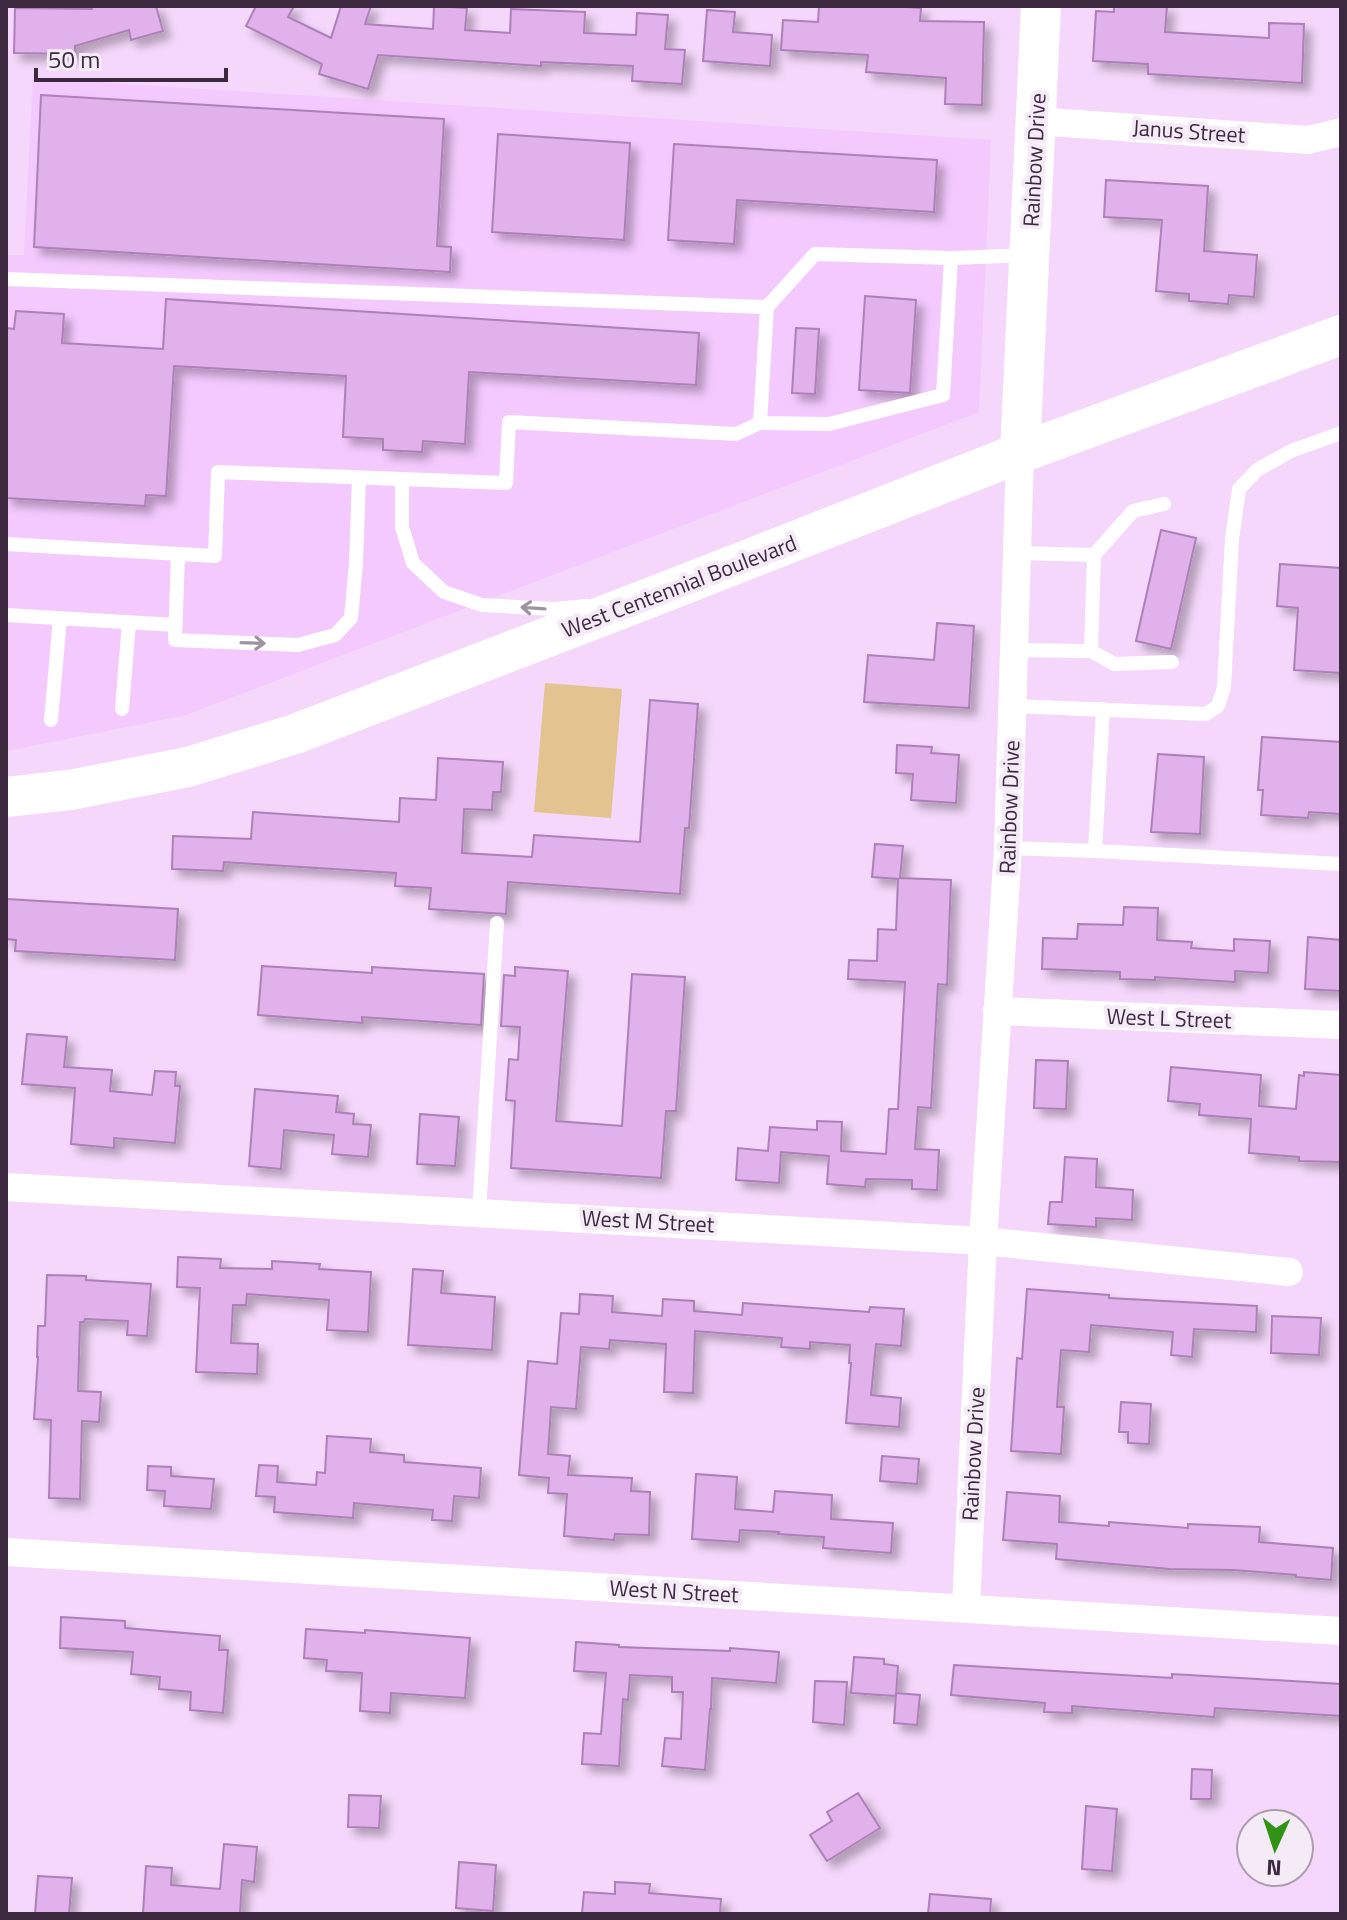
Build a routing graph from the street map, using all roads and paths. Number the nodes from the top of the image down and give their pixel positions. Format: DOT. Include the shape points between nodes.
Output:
graph roads {
  1 [pos="1041,6"];
  2 [pos="1035,121"];
  3 [pos="1341,132"];
  4 [pos="1029,255"];
  5 [pos="951,258"];
  6 [pos="6,279"];
  7 [pos="767,307"];
  8 [pos="1341,335"];
  9 [pos="760,423"];
  10 [pos="1341,433"];
  11 [pos="1020,453"];
  12 [pos="359,478"];
  13 [pos="402,479"];
  14 [pos="1164,504"];
  15 [pos="6,544"];
  16 [pos="1018,553"];
  17 [pos="178,554"];
  18 [pos="1094,555"];
  19 [pos="639,602"];
  20 [pos="6,615"];
  21 [pos="60,618"];
  22 [pos="129,622"];
  23 [pos="176,633"];
  24 [pos="1015,650"];
  25 [pos="1091,651"];
  26 [pos="1172,662"];
  27 [pos="1013,706"];
  28 [pos="122,709"];
  29 [pos="1103,709"];
  30 [pos="51,720"];
  31 [pos="6,797"];
  32 [pos="1008,848"];
  33 [pos="1095,851"];
  34 [pos="1341,864"];
  35 [pos="497,923"];
  36 [pos="997,1011"];
  37 [pos="1341,1025"];
  38 [pos="6,1187"];
  39 [pos="479,1212"];
  40 [pos="983,1241"];
  41 [pos="1289,1272"];
  42 [pos="6,1552"];
  43 [pos="966,1608"];
  44 [pos="1341,1631"];
  1 -- 2 [label="main road, Rainbow Drive"];
  2 -- 3 [label="street, Janus Street" via="1308,140"];
  2 -- 4 [label="main road, Rainbow Drive"];
  4 -- 5 [label="lane"];
  4 -- 11 [label="main road, Rainbow Drive"];
  5 -- 7 [label="lane" via="815,254"];
  5 -- 9 [label="lane" via="943,395 829,424"];
  6 -- 7 [label="lane"];
  7 -- 9 [label="lane"];
  8 -- 11 [label="main road, West Centennial Boulevard"];
  9 -- 13 [label="lane" via="736,434 509,422 506,483"];
  10 -- 29 [label="lane" via="1291,451 1257,470 1239,489 1224,687 1218,706 1206,714"];
  11 -- 16 [label="street, Rainbow Drive"];
  11 -- 19 [label="main road, West Centennial Boulevard"];
  12 -- 13 [label="lane"];
  12 -- 17 [label="lane" via="218,472 215,556"];
  23 -- 12 [label="lane, one-way" via="298,645 335,635 351,618"];
  19 -- 13 [label="lane, one-way" via="553,609 482,605 444,592 413,563 402,527"];
  14 -- 18 [label="lane" via="1133,511"];
  15 -- 17 [label="lane"];
  16 -- 18 [label="lane"];
  16 -- 24 [label="street, Rainbow Drive"];
  17 -- 23 [label="lane"];
  18 -- 25 [label="lane"];
  19 -- 31 [label="main road, West Centennial Boulevard" via="295,734 188,767"];
  20 -- 21 [label="lane"];
  21 -- 22 [label="lane"];
  21 -- 30 [label="lane"];
  22 -- 23 [label="lane"];
  22 -- 28 [label="lane"];
  24 -- 25 [label="lane"];
  24 -- 27 [label="street, Rainbow Drive"];
  25 -- 26 [label="lane" via="1114,664"];
  27 -- 29 [label="lane"];
  27 -- 32 [label="street, Rainbow Drive"];
  29 -- 33 [label="lane"];
  32 -- 33 [label="lane"];
  32 -- 36 [label="street, Rainbow Drive"];
  33 -- 34 [label="lane"];
  35 -- 39 [label="lane"];
  36 -- 37 [label="street, West L Street"];
  36 -- 40 [label="street, Rainbow Drive"];
  38 -- 39 [label="street, West M Street"];
  39 -- 40 [label="street, West M Street"];
  40 -- 41 [label="street, West M Street"];
  40 -- 43 [label="street, Rainbow Drive"];
  42 -- 43 [label="street, West N Street"];
  43 -- 44 [label="street, West N Street"];
}
